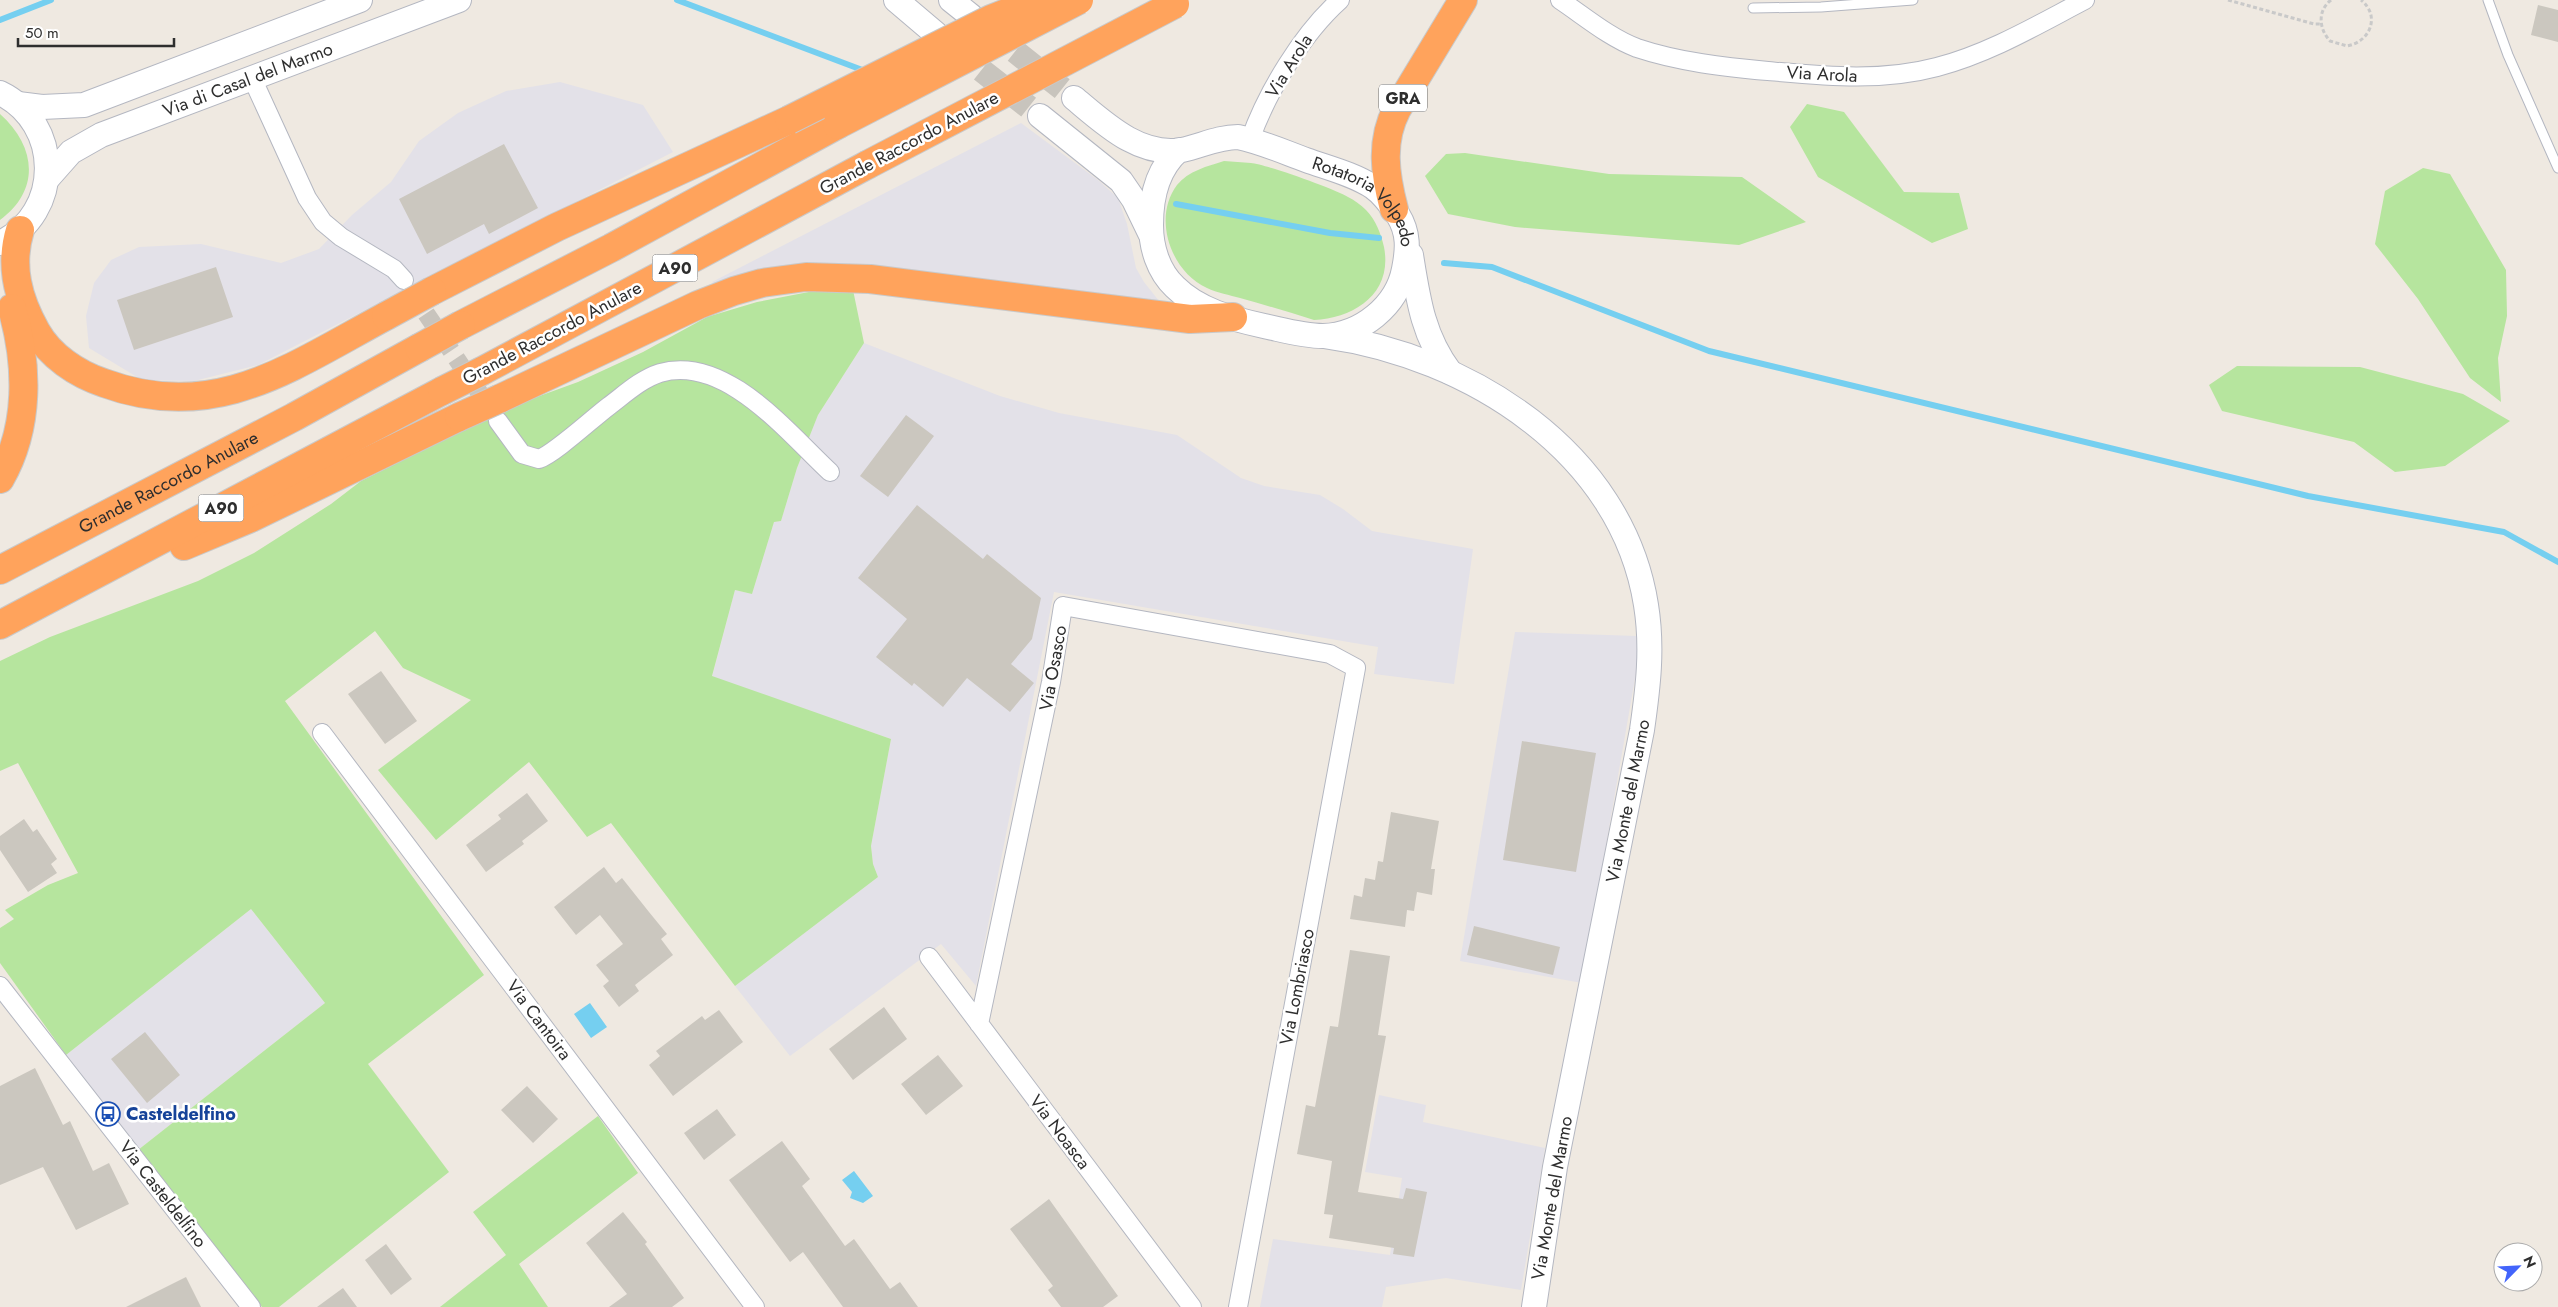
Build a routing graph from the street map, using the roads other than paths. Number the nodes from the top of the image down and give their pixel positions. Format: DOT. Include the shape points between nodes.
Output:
graph roads {
  1 [pos="360,0"];
  2 [pos="459,0"];
  3 [pos="896,0"];
  4 [pos="951,0"];
  5 [pos="1039,0"];
  6 [pos="1079,0"];
  7 [pos="1340,0"];
  8 [pos="1463,0"];
  9 [pos="1560,0"];
  10 [pos="1913,0"];
  11 [pos="2488,0"];
  12 [pos="1179,2"];
  13 [pos="2078,2"];
  14 [pos="1753,8"];
  15 [pos="971,16"];
  16 [pos="936,34"];
  17 [pos="253,80"];
  18 [pos="1074,98"];
  19 [pos="9,99"];
  20 [pos="1040,116"];
  21 [pos="1250,140"];
  22 [pos="1179,150"];
  23 [pos="2558,168"];
  24 [pos="48,178"];
  25 [pos="1394,209"];
  26 [pos="1151,235"];
  27 [pos="10,236"];
  28 [pos="1408,241"];
  29 [pos="404,280"];
  30 [pos="0,282"];
  31 [pos="1233,318"];
  32 [pos="1325,336"];
  33 [pos="1450,372"];
  34 [pos="499,410"];
  35 [pos="830,472"];
  36 [pos="0,479"];
  37 [pos="0,570"];
  38 [pos="35,607"];
  39 [pos="0,625"];
  40 [pos="1356,668"];
  41 [pos="322,733"];
  42 [pos="929,958"];
  43 [pos="0,986"];
  44 [pos="979,1024"];
  45 [pos="251,1307"];
  46 [pos="755,1307"];
  47 [pos="1192,1307"];
  48 [pos="1238,1307"];
  49 [pos="1534,1307"];
  1 -- 19 [label="main road, Via di Casal del Marmo" via="84,105 42,107"];
  2 -- 17 [label="main road, Via di Casal del Marmo"];
  3 -- 16 [label="main road"];
  4 -- 15 [label="main road"];
  5 -- 27 [label="highway, bridge" via="991,19 789,120 557,227 256,384 203,397 134,393 86,376 54,354 38,335 16,284"];
  6 -- 37 [label="highway, Grande Raccordo Anulare / A90, bridge" via="837,124 294,417"];
  7 -- 21 [label="street, Via Arola" via="1313,28 1296,53 1263,109"];
  8 -- 25 [label="highway, GRA" via="1388,128 1386,170"];
  9 -- 13 [label="street, Via Arola" via="1636,48 1710,65 1836,77 1871,77 1936,68 2004,42"];
  10 -- 14 [label="lane" via="1821,8"];
  11 -- 23 [label="lane" via="2508,56"];
  12 -- 38 [label="highway, Grande Raccordo Anulare / A90, bridge"];
  17 -- 24 [label="main road, Via di Casal del Marmo" via="88,141 64,158"];
  17 -- 29 [label="street" via="307,198 323,222 341,237 394,269"];
  18 -- 22 [label="main road" via="1133,142 1160,150"];
  19 -- 24 [label="main road" via="36,124 46,151"];
  20 -- 26 [label="main road" via="1121,181"];
  21 -- 22 [label="main road, Rotatoria Volpedo" via="1230,137"];
  21 -- 25 [label="main road, Rotatoria Volpedo" via="1364,182"];
  22 -- 26 [label="main road, Rotatoria Volpedo" via="1166,164 1155,187"];
  24 -- 27 [label="main road" via="34,215"];
  25 -- 28 [label="main road, Rotatoria Volpedo"];
  26 -- 31 [label="main road, Rotatoria Volpedo" via="1158,263 1174,287 1201,306"];
  28 -- 32 [label="main road, Rotatoria Volpedo" via="1403,274 1393,298 1363,325"];
  28 -- 33 [label="main road, Via Monte del Marmo" via="1426,330"];
  30 -- 36 [label="highway" via="18,327 24,382 14,450"];
  31 -- 32 [label="main road, Rotatoria Volpedo"];
  31 -- 34 [label="highway" via="1180,318 870,279 791,279 748,287 698,305"];
  32 -- 33 [label="main road, Via Monte del Marmo" via="1389,348"];
  33 -- 49 [label="main road, Via Monte del Marmo" via="1492,394 1533,422 1567,452 1594,484 1614,515 1629,548 1646,604 1650,638 1648,683 1637,755 1555,1167"];
  34 -- 35 [label="street" via="522,454 539,459 641,382 659,374 693,370 714,376 742,392"];
  34 -- 38 [label="highway, bridge" via="459,418 250,518"];
  38 -- 39 [label="highway, Grande Raccordo Anulare / A90"];
  40 -- 44 [label="street, Via Osasco" via="1330,654 1063,606 1051,682"];
  40 -- 48 [label="street, Via Lombriasco"];
  41 -- 46 [label="street, Via Cantoira"];
  42 -- 44 [label="street, Via Noasca"];
  43 -- 45 [label="street, Via Casteldelfino"];
  44 -- 47 [label="street, Via Noasca"];
}
